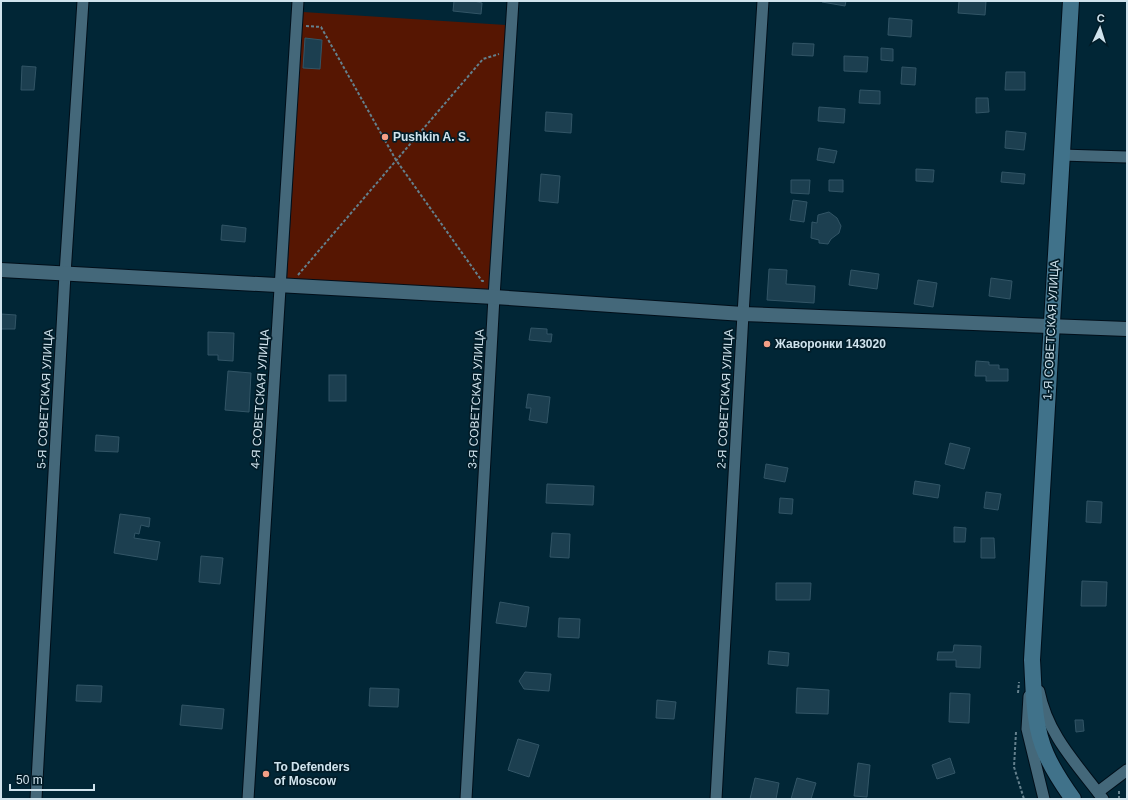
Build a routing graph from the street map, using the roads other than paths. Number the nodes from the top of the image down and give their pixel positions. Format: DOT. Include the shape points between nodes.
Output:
graph roads {
  1 [pos="83,1"];
  2 [pos="298,1"];
  3 [pos="513,1"];
  4 [pos="763,1"];
  5 [pos="1070,1"];
  6 [pos="1061,155"];
  7 [pos="1127,156"];
  8 [pos="1,270"];
  9 [pos="65,274"];
  10 [pos="281,280"];
  11 [pos="494,298"];
  12 [pos="743,314"];
  13 [pos="1050,326"];
  14 [pos="1127,329"];
  15 [pos="1032,660"];
  16 [pos="1127,770"];
  17 [pos="1100,795"];
  18 [pos="36,799"];
  19 [pos="248,799"];
  20 [pos="466,799"];
  21 [pos="716,799"];
  22 [pos="1044,799"];
  23 [pos="1073,799"];
  1 -- 9 [label="street, 5-Я СОВЕТСКАЯ УЛИЦА"];
  2 -- 10 [label="street, 4-Я СОВЕТСКАЯ УЛИЦА"];
  3 -- 11 [label="street, 3-Я СОВЕТСКАЯ УЛИЦА"];
  4 -- 12 [label="street, 2-Я СОВЕТСКАЯ УЛИЦА"];
  5 -- 6 [label="main road, 1-Я СОВЕТСКАЯ УЛИЦА"];
  6 -- 7 [label="street"];
  6 -- 13 [label="main road, 1-Я СОВЕТСКАЯ УЛИЦА"];
  8 -- 9 [label="street"];
  9 -- 10 [label="street"];
  9 -- 18 [label="street, 5-Я СОВЕТСКАЯ УЛИЦА"];
  10 -- 11 [label="street"];
  10 -- 19 [label="street, 4-Я СОВЕТСКАЯ УЛИЦА"];
  11 -- 12 [label="street"];
  11 -- 20 [label="street, 3-Я СОВЕТСКАЯ УЛИЦА"];
  12 -- 13 [label="street"];
  12 -- 21 [label="street, 2-Я СОВЕТСКАЯ УЛИЦА"];
  13 -- 14 [label="street"];
  13 -- 15 [label="main road, 1-Я СОВЕТСКАЯ УЛИЦА"];
  15 -- 17 [label="street" via="1046,718 1066,753"];
  15 -- 22 [label="street" via="1028,730"];
  15 -- 23 [label="main road, 1-Я СОВЕТСКАЯ УЛИЦА" via="1034,704 1041,740 1053,768"];
  16 -- 17 [label="street"];
}
